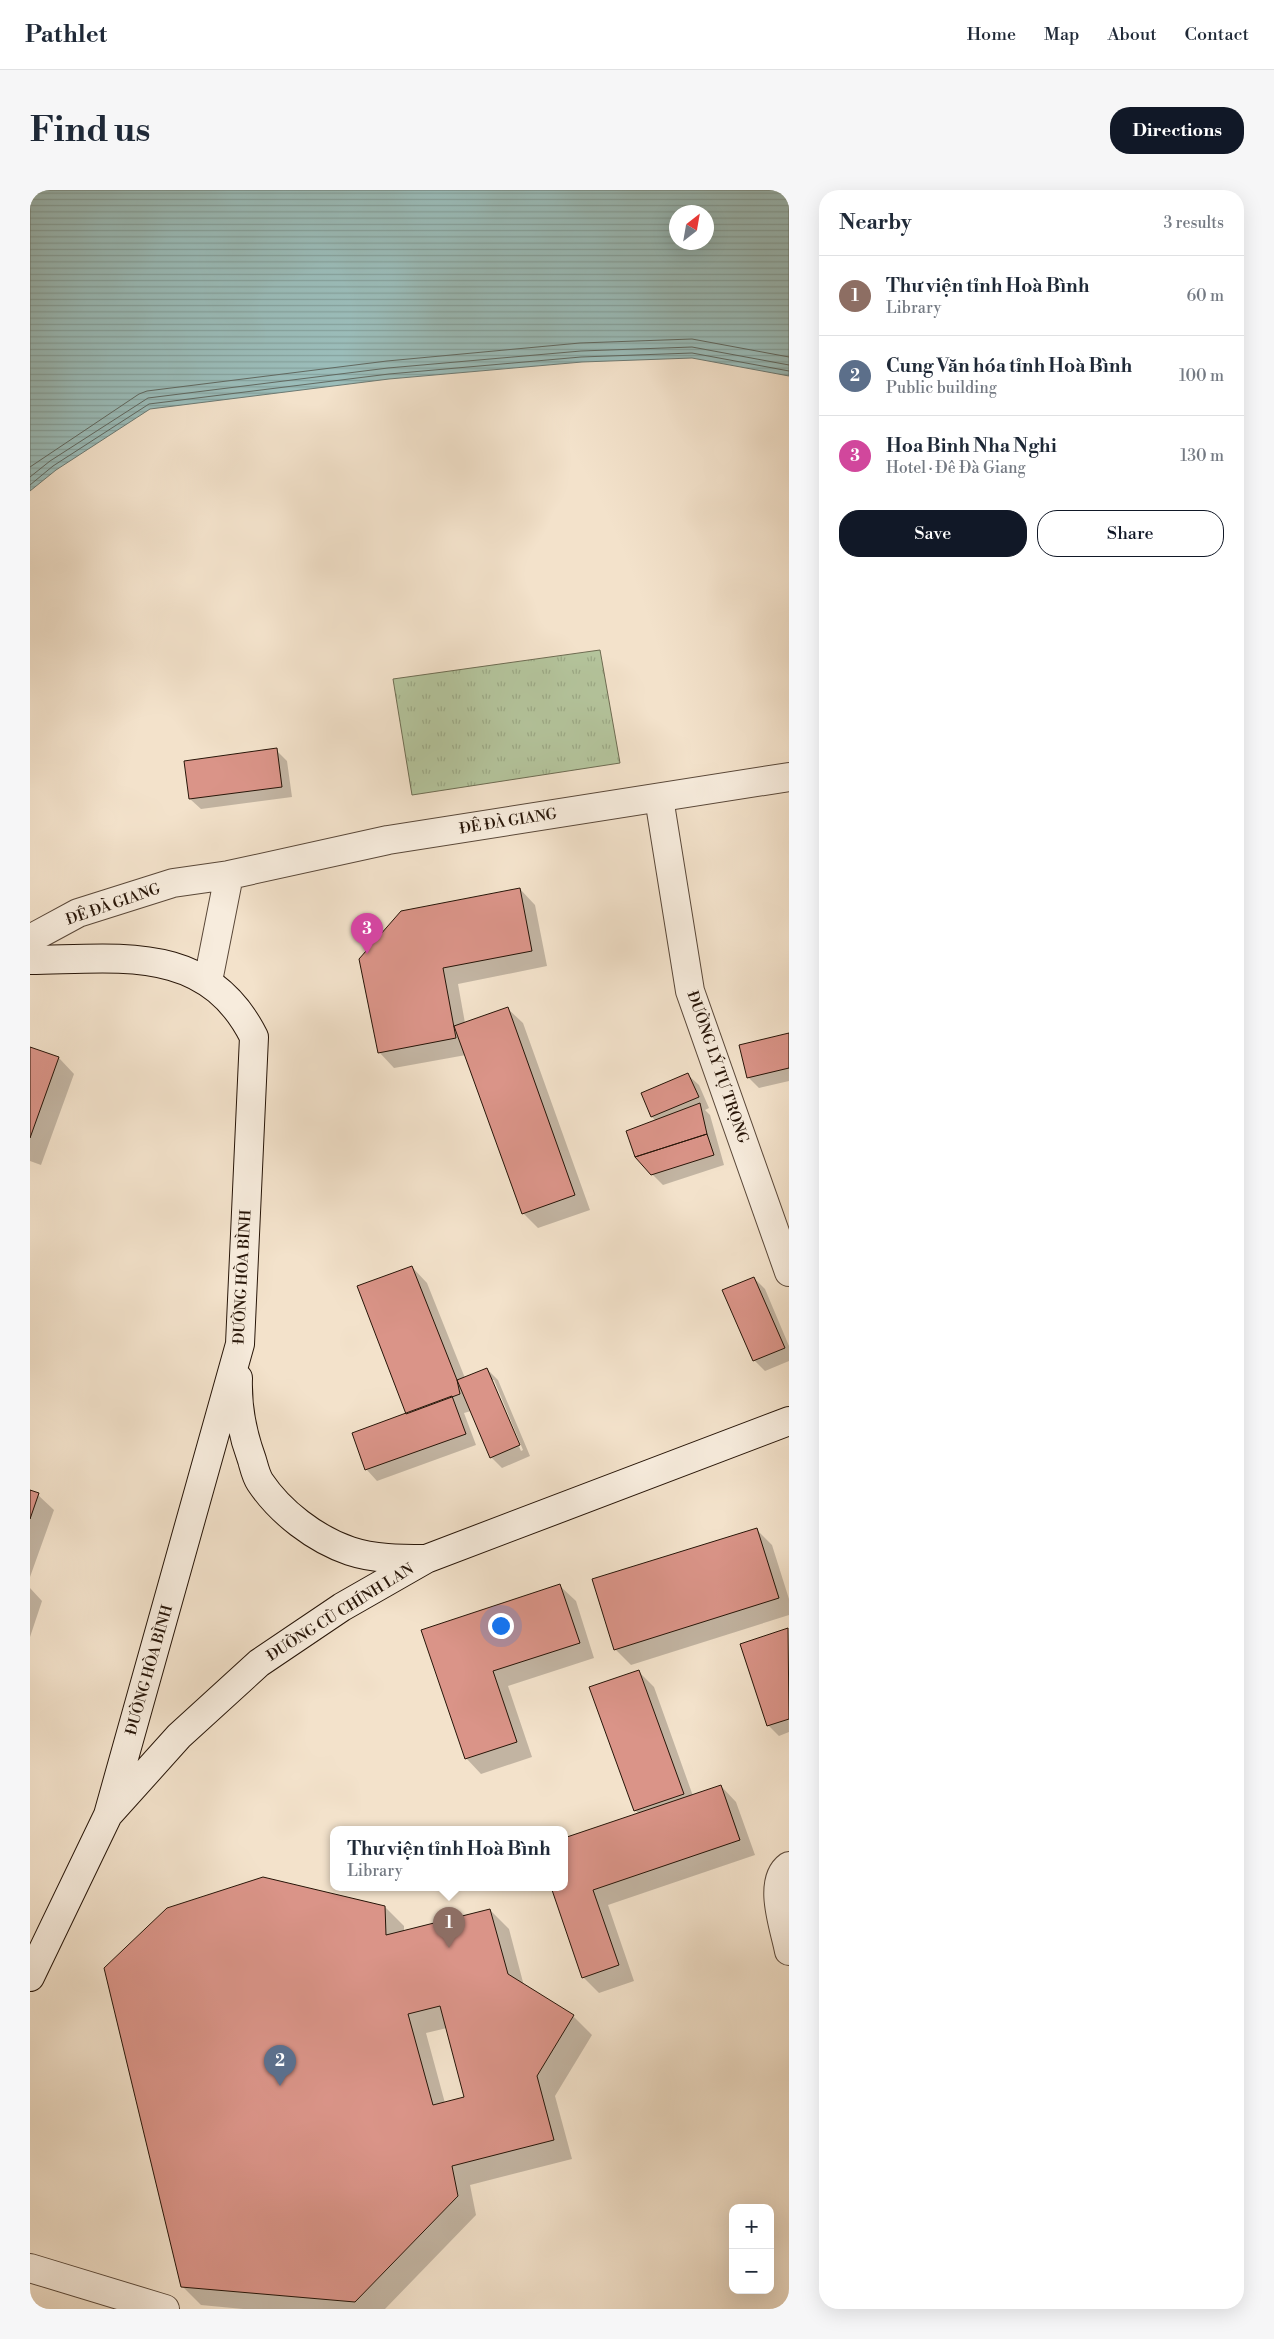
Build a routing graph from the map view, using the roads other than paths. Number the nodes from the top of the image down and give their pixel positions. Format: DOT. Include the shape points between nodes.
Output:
graph roads {
  1 [pos="789,777"];
  2 [pos="659,798"];
  3 [pos="229,875"];
  4 [pos="30,939"];
  5 [pos="30,960"];
  6 [pos="208,981"];
  7 [pos="789,1272"];
  8 [pos="240,1344"];
  9 [pos="789,1421"];
  10 [pos="426,1559"];
  11 [pos="108,1815"];
  12 [pos="789,1866"];
  13 [pos="39,1944"];
  14 [pos="789,1951"];
  15 [pos="30,1977"];
  16 [pos="30,2268"];
  17 [pos="165,2309"];
  1 -- 2 [label="main road, ĐÊ ĐÀ GIANG"];
  2 -- 3 [label="main road, ĐÊ ĐÀ GIANG" via="388,840"];
  2 -- 7 [label="main road, ĐƯỜNG LÝ TỰ TRỌNG" via="690,991"];
  3 -- 4 [label="main road, ĐÊ ĐÀ GIANG" via="173,883 78,913"];
  3 -- 6 [label="main road"];
  5 -- 6 [label="main road, ĐƯỜNG HÒA BÌNH" via="130,958 168,966"];
  6 -- 8 [label="main road, ĐƯỜNG HÒA BÌNH" via="235,1006 254,1037"];
  8 -- 10 [label="main road" via="238,1409 242,1429 259,1480 277,1503 300,1524 349,1551 397,1559"];
  8 -- 11 [label="main road, ĐƯỜNG HÒA BÌNH"];
  9 -- 10 [label="main road, ĐƯỜNG CÙ CHÍNH LAN"];
  10 -- 11 [label="main road, ĐƯỜNG CÙ CHÍNH LAN" via="342,1607 259,1663 179,1736"];
  11 -- 13 [label="main road, ĐƯỜNG CÙ CHÍNH LAN"];
  12 -- 14 [label="main road" via="776,1888"];
  13 -- 15 [label="main road, ĐƯỜNG CÙ CHÍNH LAN"];
  16 -- 17 [label="main road"];
}
